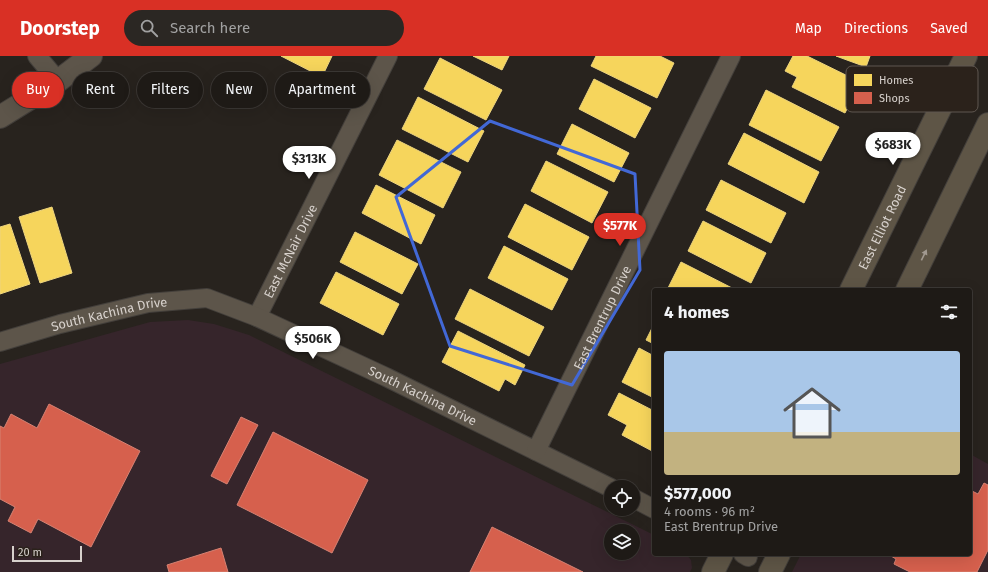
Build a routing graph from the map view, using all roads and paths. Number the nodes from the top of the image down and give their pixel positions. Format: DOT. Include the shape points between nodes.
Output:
graph roads {
  1 [pos="37,56"];
  2 [pos="91,56"];
  3 [pos="388,56"];
  4 [pos="732,56"];
  5 [pos="966,56"];
  6 [pos="961,66"];
  7 [pos="50,72"];
  8 [pos="64,76"];
  9 [pos="14,108"];
  10 [pos="938,112"];
  11 [pos="0,117"];
  12 [pos="988,124"];
  13 [pos="852,288"];
  14 [pos="908,288"];
  15 [pos="257,317"];
  16 [pos="0,342"];
  17 [pos="536,451"];
  18 [pos="604,485"];
  19 [pos="640,502"];
  20 [pos="652,508"];
  21 [pos="721,556"];
  22 [pos="778,556"];
  23 [pos="713,572"];
  24 [pos="770,572"];
  1 -- 7 [label="street"];
  2 -- 8 [label="street"];
  3 -- 15 [label="street, East McNair Drive"];
  4 -- 17 [label="street, East Brentrup Drive"];
  5 -- 6 [label="main road, East Elliot Road"];
  9 -- 11 [label="street"];
  10 -- 13 [label="main road, East Elliot Road"];
  14 -- 12 [label="main road, one-way"];
  15 -- 16 [label="street, South Kachina Drive" via="207,298 148,303 60,324"];
  15 -- 17 [label="street, South Kachina Drive"];
  17 -- 18 [label="street, South Kachina Drive"];
  19 -- 20 [label="street"];
  21 -- 23 [label="main road"];
  22 -- 24 [label="main road"];
}
